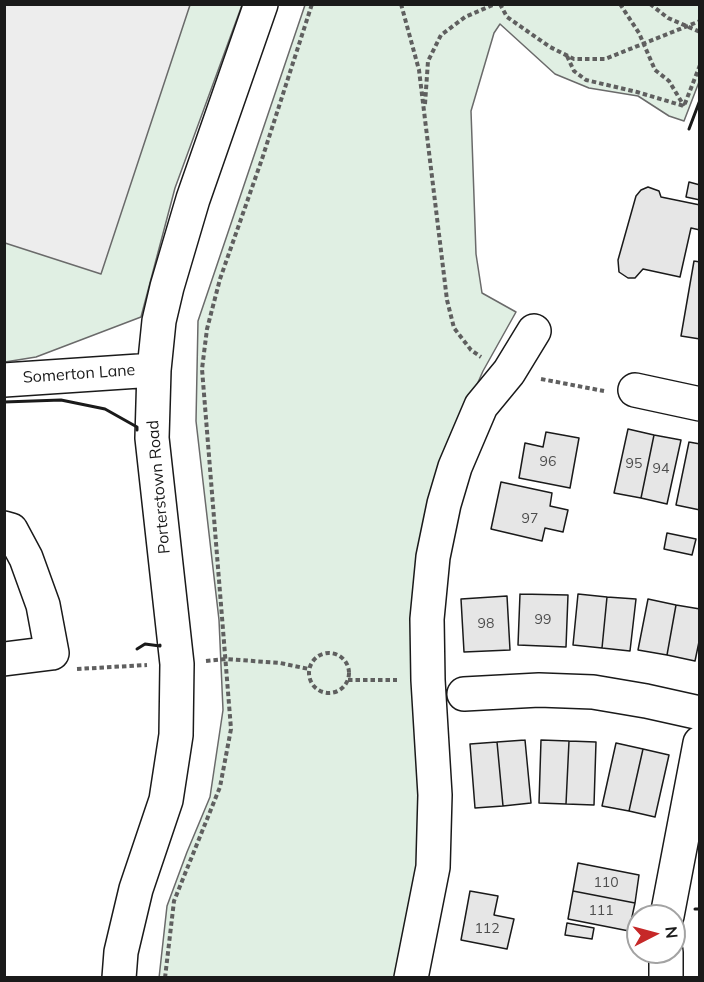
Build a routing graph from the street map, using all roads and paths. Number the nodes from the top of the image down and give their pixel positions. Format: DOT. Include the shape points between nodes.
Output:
graph roads {
  1 [pos="261,4"];
  2 [pos="312,4"];
  3 [pos="401,4"];
  4 [pos="495,4"];
  5 [pos="500,4"];
  6 [pos="620,4"];
  7 [pos="650,4"];
  8 [pos="699,21"];
  9 [pos="686,26"];
  10 [pos="699,32"];
  11 [pos="644,43"];
  12 [pos="567,56"];
  13 [pos="699,65"];
  14 [pos="684,106"];
  15 [pos="424,114"];
  16 [pos="534,331"];
  17 [pos="154,370"];
  18 [pos="509,372"];
  19 [pos="4,380"];
  20 [pos="635,390"];
  21 [pos="699,404"];
  22 [pos="4,528"];
  23 [pos="4,659"];
  24 [pos="309,669"];
  25 [pos="464,694"];
  26 [pos="699,712"];
  27 [pos="699,743"];
  28 [pos="669,904"];
  29 [pos="119,978"];
  30 [pos="165,978"];
  31 [pos="411,978"];
  1 -- 17 [label="street, Porterstown Road" via="193,199 167,287"];
  2 -- 30 [label="path" via="220,279 207,329 202,369 231,729 220,787 174,901"];
  3 -- 15 [label="path" via="418,70"];
  4 -- 15 [label="path" via="465,16 441,35 428,61"];
  5 -- 12 [label="path" via="507,17"];
  6 -- 11 [label="path"];
  7 -- 9 [label="path"];
  8 -- 9 [label="path"];
  9 -- 10 [label="path"];
  9 -- 11 [label="path"];
  11 -- 12 [label="path" via="605,59"];
  11 -- 14 [label="path" via="655,70 669,81"];
  12 -- 14 [label="path" via="574,71 586,80"];
  13 -- 14 [label="path"];
  15 -- 18 [label="path" via="447,300 454,328 471,350"];
  16 -- 18 [label="street"];
  17 -- 19 [label="street, Somerton Lane"];
  17 -- 29 [label="street, Porterstown Road" via="152,438 177,664 176,735 166,800 136,889"];
  18 -- 20 [label="path" via="631,397"];
  18 -- 31 [label="street" via="480,406 455,467 433,557 427,619 435,795 433,867"];
  20 -- 21 [label="street"];
  22 -- 23 [label="street" via="11,530 26,558 43,605 52,653"];
  24 -- 24 [label="path" via="310,679 323,693 338,691 348,680 345,662 330,653 320,655"];
  25 -- 26 [label="street" via="593,692"];
  27 -- 28 [label="street"];
}
